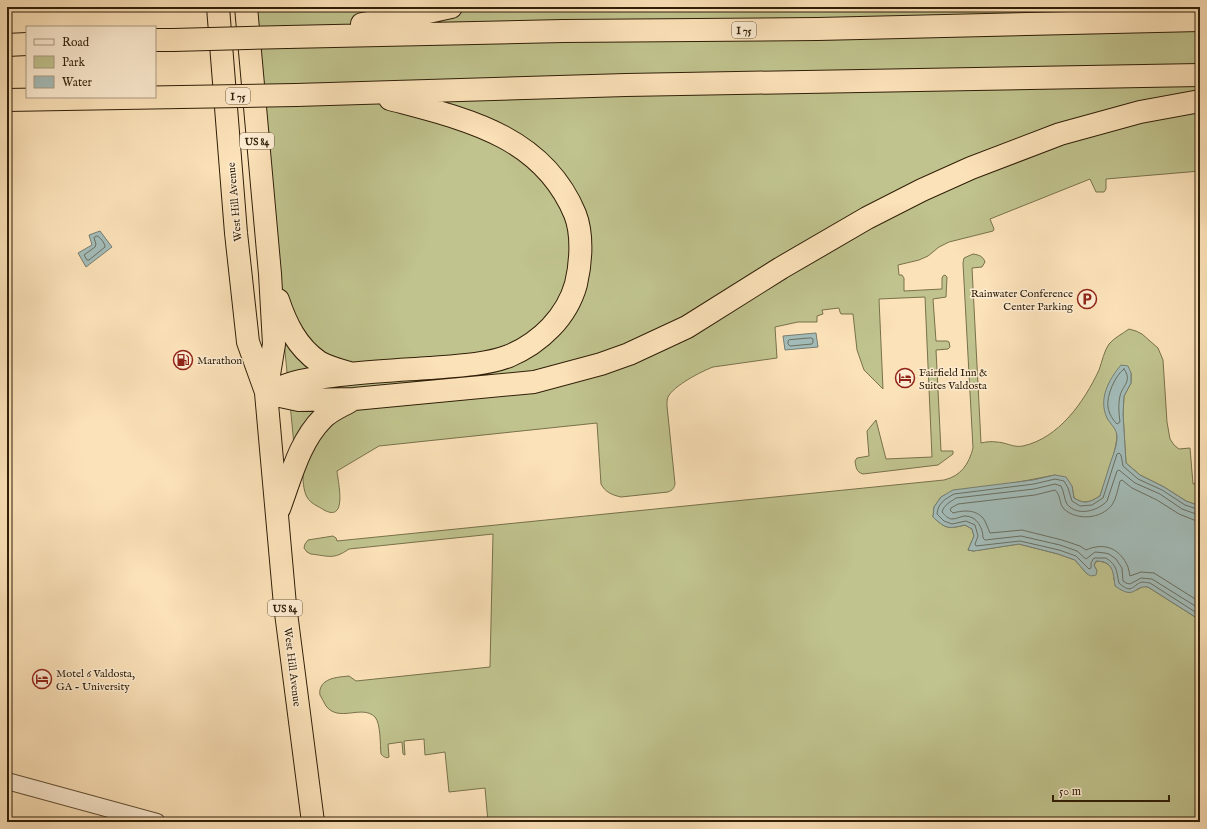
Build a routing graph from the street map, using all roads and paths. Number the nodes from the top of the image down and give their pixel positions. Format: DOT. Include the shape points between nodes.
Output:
graph roads {
  1 [pos="218,7"];
  2 [pos="246,7"];
  3 [pos="451,7"];
  4 [pos="1200,20"];
  5 [pos="287,37"];
  6 [pos="164,40"];
  7 [pos="26,44"];
  8 [pos="7,45"];
  9 [pos="1200,76"];
  10 [pos="368,93"];
  11 [pos="156,97"];
  12 [pos="123,98"];
  13 [pos="7,100"];
  14 [pos="1200,101"];
  15 [pos="270,274"];
  16 [pos="354,374"];
  17 [pos="266,393"];
  18 [pos="354,400"];
  19 [pos="278,514"];
  20 [pos="7,781"];
  21 [pos="157,822"];
  22 [pos="314,822"];
  1 -- 17 [label="highway, West Hill Avenue / US 84" via="236,233 248,342"];
  2 -- 15 [label="highway, West Hill Avenue / US 84"];
  3 -- 5 [label="highway"];
  4 -- 5 [label="highway, I 75"];
  5 -- 6 [label="highway, I 75, bridge"];
  7 -- 8 [label="highway"];
  9 -- 10 [label="highway, I 75" via="626,85"];
  10 -- 11 [label="highway, I 75, bridge"];
  10 -- 16 [label="highway" via="468,122 503,137 531,155 558,182 568,199 576,218 580,257 574,289 560,316 551,328 522,350 508,356 468,364"];
  12 -- 13 [label="highway, I 75, bridge"];
  14 -- 18 [label="highway" via="1140,112 1060,134 971,168 867,218 686,327 629,354 601,364 534,382"];
  15 -- 16 [label="highway" via="283,316 296,340 320,362"];
  15 -- 17 [label="highway, West Hill Avenue / US 84" via="274,344"];
  16 -- 17 [label="highway" via="298,381"];
  17 -- 18 [label="highway" via="300,400"];
  17 -- 19 [label="highway, West Hill Avenue / US 84"];
  18 -- 19 [label="highway" via="324,417 311,432 301,450"];
  19 -- 22 [label="highway, West Hill Avenue / US 84" via="286,613"];
  20 -- 21 [label="street"];
}
